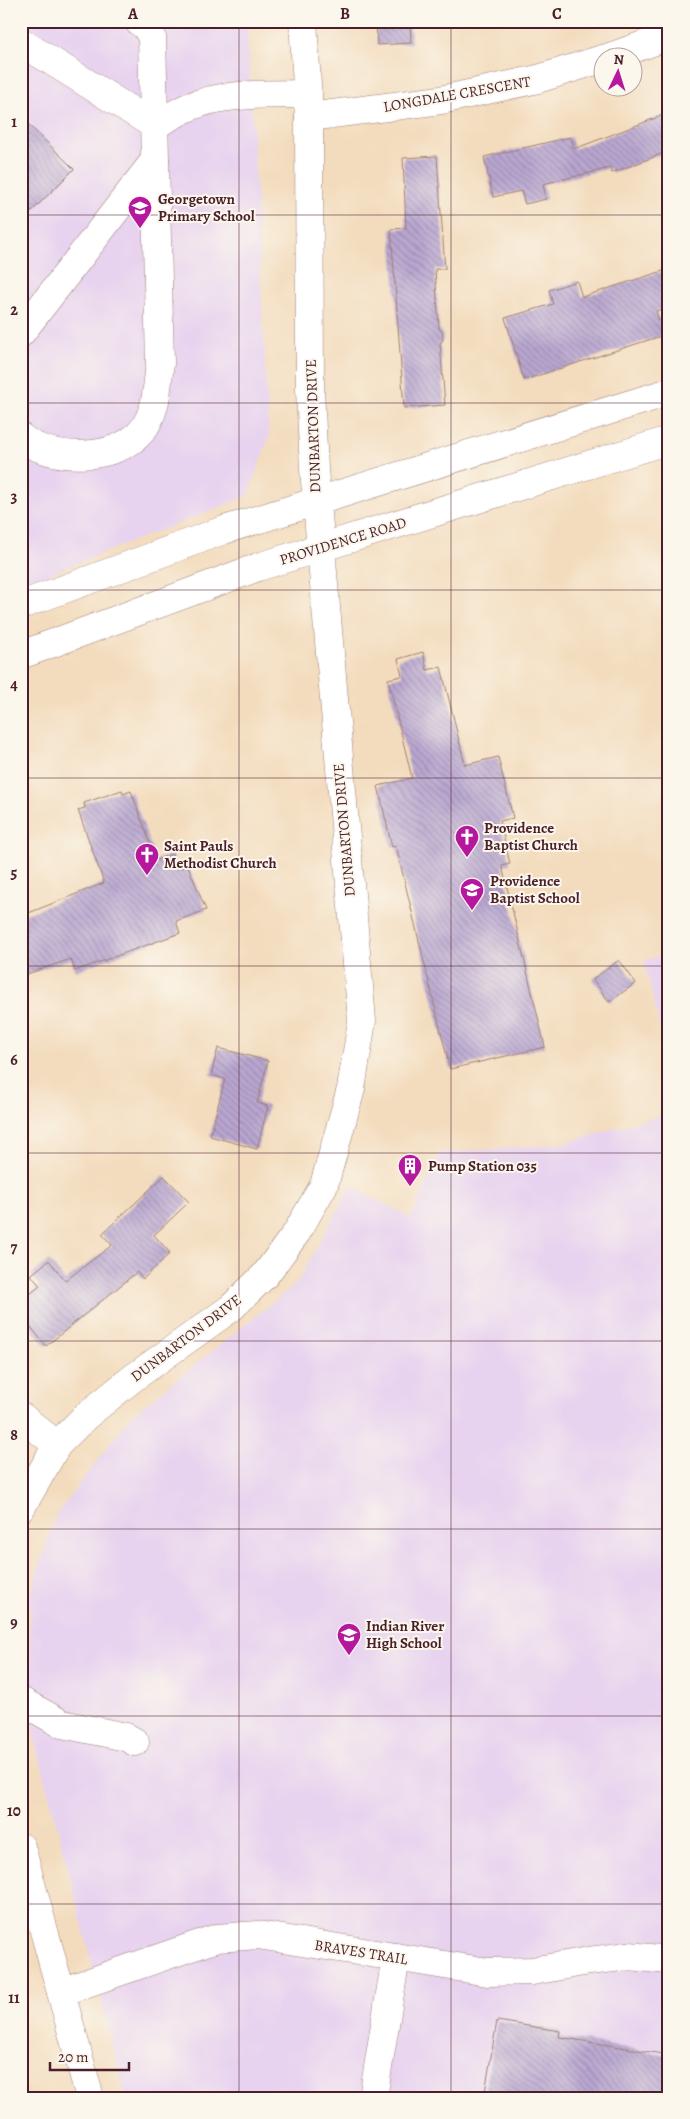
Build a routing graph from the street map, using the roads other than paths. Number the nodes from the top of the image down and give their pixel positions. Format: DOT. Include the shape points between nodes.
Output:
graph roads {
  1 [pos="138,21"];
  2 [pos="303,21"];
  3 [pos="669,36"];
  4 [pos="21,42"];
  5 [pos="635,48"];
  6 [pos="592,62"];
  7 [pos="309,106"];
  8 [pos="154,126"];
  9 [pos="155,160"];
  10 [pos="21,333"];
  11 [pos="669,392"];
  12 [pos="21,437"];
  13 [pos="669,440"];
  14 [pos="315,501"];
  15 [pos="319,548"];
  16 [pos="21,605"];
  17 [pos="21,655"];
  18 [pos="21,1416"];
  19 [pos="57,1445"];
  20 [pos="21,1508"];
  21 [pos="21,1701"];
  22 [pos="135,1742"];
  23 [pos="21,1847"];
  24 [pos="396,1957"];
  25 [pos="669,1960"];
  26 [pos="61,1992"];
  27 [pos="90,2098"];
  28 [pos="373,2098"];
  1 -- 8 [label="street" via="146,26 152,37"];
  2 -- 7 [label="street, DUNBARTON DRIVE"];
  3 -- 5 [label="street"];
  4 -- 8 [label="street"];
  6 -- 7 [label="street, LONGDALE CRESCENT" via="538,79 441,100"];
  7 -- 8 [label="street, LONGDALE CRESCENT" via="247,96 189,107"];
  7 -- 14 [label="street, DUNBARTON DRIVE" via="310,390"];
  8 -- 9 [label="street"];
  9 -- 10 [label="street"];
  9 -- 12 [label="street" via="160,363 155,404 141,432 118,449 79,456 52,452"];
  11 -- 14 [label="street"];
  13 -- 15 [label="street, PROVIDENCE ROAD"];
  14 -- 15 [label="street, DUNBARTON DRIVE"];
  14 -- 16 [label="street" via="179,545"];
  15 -- 17 [label="street, PROVIDENCE ROAD" via="165,600"];
  15 -- 19 [label="street, DUNBARTON DRIVE" via="362,1021 357,1062 342,1127 324,1185 297,1232 266,1275 231,1308 86,1416"];
  18 -- 19 [label="street"];
  19 -- 20 [label="street, DUNBARTON DRIVE"];
  21 -- 22 [label="street" via="62,1724 126,1737"];
  23 -- 26 [label="street"];
  24 -- 25 [label="street, BRAVES TRAIL" via="488,1972 532,1972 629,1956"];
  24 -- 26 [label="street, BRAVES TRAIL" via="258,1935 217,1938"];
  24 -- 28 [label="street"];
  26 -- 27 [label="street"];
}
